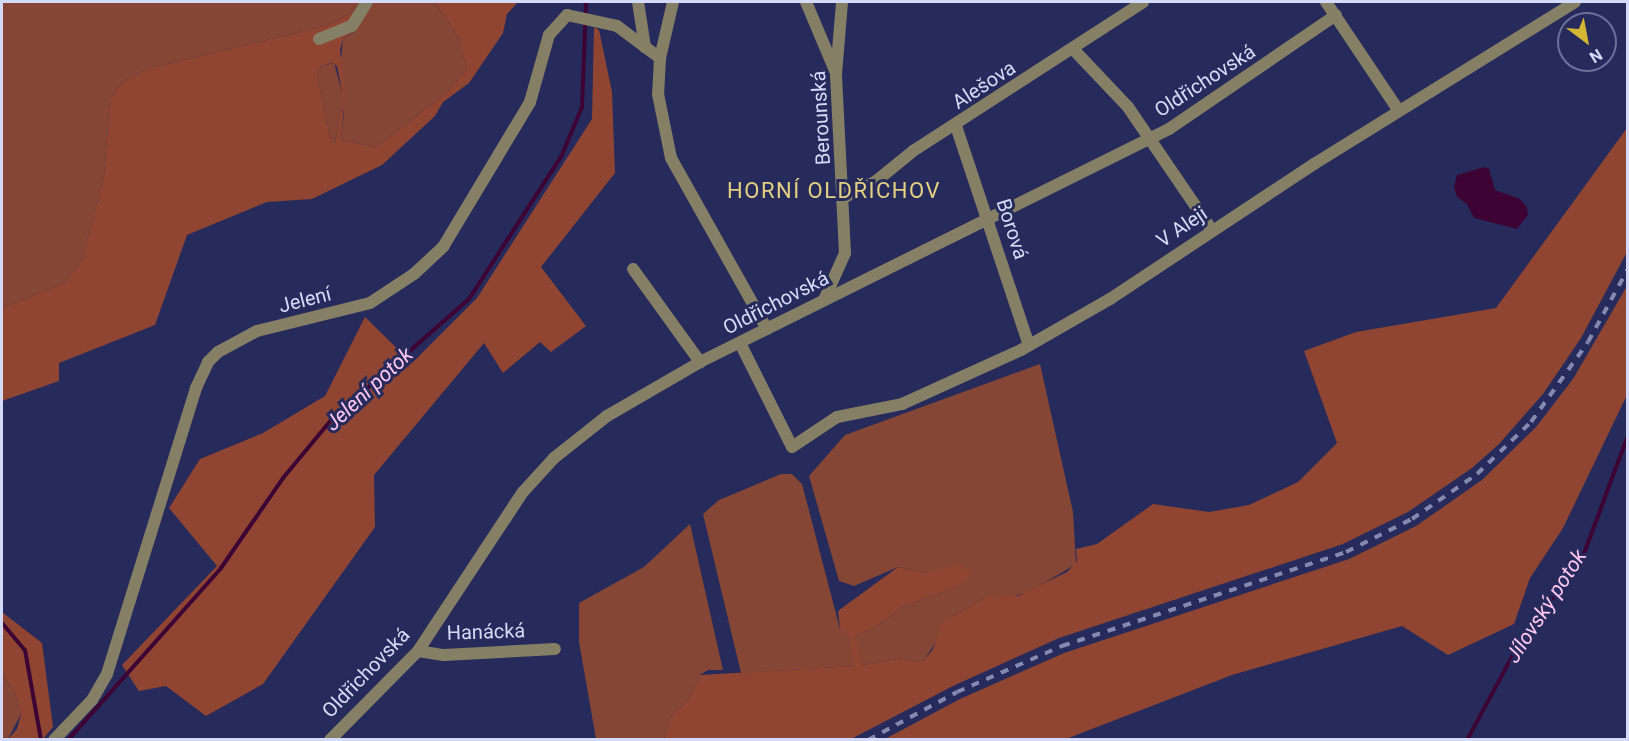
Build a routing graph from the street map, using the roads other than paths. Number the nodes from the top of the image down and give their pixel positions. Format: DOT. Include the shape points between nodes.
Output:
graph roads {
  1 [pos="367,2"];
  2 [pos="638,2"];
  3 [pos="673,2"];
  4 [pos="806,2"];
  5 [pos="842,2"];
  6 [pos="1143,2"];
  7 [pos="1326,2"];
  8 [pos="1575,2"];
  9 [pos="1336,15"];
  10 [pos="319,39"];
  11 [pos="645,47"];
  12 [pos="1074,50"];
  13 [pos="660,58"];
  14 [pos="836,74"];
  15 [pos="1399,111"];
  16 [pos="956,126"];
  17 [pos="1149,139"];
  18 [pos="845,197"];
  19 [pos="988,221"];
  20 [pos="1212,230"];
  21 [pos="633,269"];
  22 [pos="824,300"];
  23 [pos="767,329"];
  24 [pos="740,344"];
  25 [pos="1029,345"];
  26 [pos="700,362"];
  27 [pos="555,649"];
  28 [pos="418,651"];
  29 [pos="54,740"];
  30 [pos="330,740"];
  1 -- 10 [label="street" via="352,26"];
  2 -- 11 [label="street"];
  3 -- 13 [label="street"];
  4 -- 14 [label="street"];
  5 -- 14 [label="street, Berounská"];
  6 -- 12 [label="street, Alešova"];
  7 -- 9 [label="street"];
  8 -- 15 [label="street, V Aleji"];
  9 -- 15 [label="street"];
  9 -- 17 [label="street, Oldřichovská"];
  11 -- 13 [label="street, Jelení"];
  11 -- 29 [label="street, Jelení" via="617,26 567,15 549,35 530,102 443,247 422,267 370,303 257,331 218,352 208,362 196,388 107,674 92,700"];
  12 -- 16 [label="street, Alešova"];
  12 -- 17 [label="street" via="1128,107"];
  13 -- 23 [label="street" via="658,94 671,158"];
  14 -- 18 [label="street, Berounská"];
  15 -- 20 [label="street, V Aleji"];
  16 -- 18 [label="street, Alešova" via="913,151 875,182"];
  16 -- 19 [label="street, Borová"];
  17 -- 19 [label="street, Oldřichovská"];
  17 -- 20 [label="street"];
  18 -- 22 [label="street, Berounská" via="845,253"];
  19 -- 22 [label="street, Oldřichovská"];
  19 -- 25 [label="street, Borová"];
  20 -- 25 [label="street, V Aleji" via="1110,299"];
  21 -- 26 [label="street"];
  22 -- 23 [label="street, Oldřichovská"];
  23 -- 24 [label="street, Oldřichovská"];
  24 -- 25 [label="street, V Aleji" via="792,447 837,417 902,404"];
  24 -- 26 [label="street, Oldřichovská"];
  26 -- 28 [label="street, Oldřichovská" via="617,409 554,458 505,516"];
  27 -- 28 [label="street, Hanácká" via="444,655"];
  28 -- 30 [label="street, Oldřichovská"];
}
